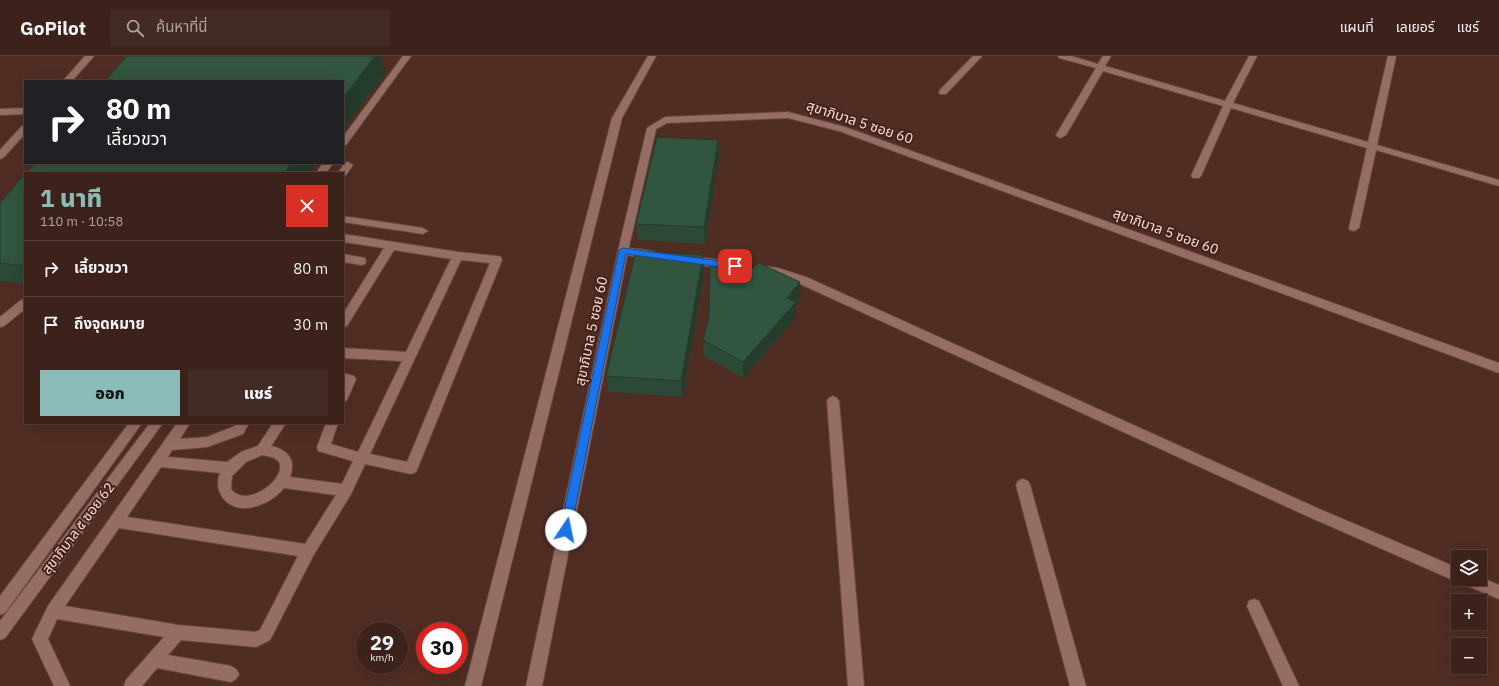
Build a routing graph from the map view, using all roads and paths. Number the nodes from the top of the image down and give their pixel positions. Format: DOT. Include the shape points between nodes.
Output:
graph roads {
  1 [pos="90,56"];
  2 [pos="407,56"];
  3 [pos="652,56"];
  4 [pos="978,56"];
  5 [pos="1062,56"];
  6 [pos="1107,56"];
  7 [pos="1253,56"];
  8 [pos="1392,56"];
  9 [pos="1100,66"];
  10 [pos="68,80"];
  11 [pos="943,92"];
  12 [pos="1228,104"];
  13 [pos="24,111"];
  14 [pos="0,112"];
  15 [pos="24,129"];
  16 [pos="1061,135"];
  17 [pos="344,142"];
  18 [pos="1372,145"];
  19 [pos="0,156"];
  20 [pos="1196,176"];
  21 [pos="1499,183"];
  22 [pos="344,219"];
  23 [pos="1354,228"];
  24 [pos="423,231"];
  25 [pos="344,238"];
  26 [pos="391,246"];
  27 [pos="623,250"];
  28 [pos="458,256"];
  29 [pos="661,256"];
  30 [pos="344,258"];
  31 [pos="676,258"];
  32 [pos="361,261"];
  33 [pos="24,304"];
  34 [pos="344,321"];
  35 [pos="0,323"];
  36 [pos="344,353"];
  37 [pos="410,357"];
  38 [pos="1499,368"];
  39 [pos="344,378"];
  40 [pos="344,394"];
  41 [pos="833,401"];
  42 [pos="135,424"];
  43 [pos="156,424"];
  44 [pos="183,424"];
  45 [pos="242,424"];
  46 [pos="279,424"];
  47 [pos="332,424"];
  48 [pos="169,445"];
  49 [pos="262,450"];
  50 [pos="361,458"];
  51 [pos="158,461"];
  52 [pos="229,468"];
  53 [pos="282,482"];
  54 [pos="1023,485"];
  55 [pos="346,490"];
  56 [pos="116,521"];
  57 [pos="308,551"];
  58 [pos="1451,572"];
  59 [pos="1485,586"];
  60 [pos="1499,592"];
  61 [pos="1254,606"];
  62 [pos="0,608"];
  63 [pos="53,611"];
  64 [pos="178,632"];
  65 [pos="0,633"];
  66 [pos="155,660"];
  67 [pos="230,674"];
  68 [pos="62,686"];
  69 [pos="132,686"];
  70 [pos="473,686"];
  71 [pos="534,686"];
  72 [pos="856,686"];
  73 [pos="1078,686"];
  74 [pos="1291,686"];
  1 -- 10 [label="street"];
  2 -- 17 [label="street"];
  3 -- 70 [label="street" via="617,118"];
  4 -- 11 [label="street"];
  5 -- 9 [label="street"];
  6 -- 9 [label="street"];
  7 -- 12 [label="street"];
  8 -- 18 [label="street"];
  9 -- 12 [label="street"];
  9 -- 16 [label="street"];
  12 -- 18 [label="street"];
  12 -- 20 [label="street"];
  13 -- 14 [label="street"];
  15 -- 19 [label="street"];
  18 -- 21 [label="street"];
  18 -- 23 [label="street"];
  22 -- 24 [label="street"];
  25 -- 26 [label="street"];
  26 -- 28 [label="street"];
  26 -- 34 [label="street"];
  27 -- 29 [label="street"];
  27 -- 38 [label="street, สุขาภิบาล 5 ซอย 60" via="652,128 665,120 788,115 842,129"];
  27 -- 71 [label="street, สุขาภิบาล 5 ซอย 60"];
  28 -- 37 [label="street"];
  28 -- 50 [label="street" via="497,260 411,468"];
  30 -- 32 [label="street"];
  31 -- 58 [label="street" via="778,272 802,280 1312,512"];
  33 -- 35 [label="street"];
  36 -- 37 [label="street"];
  37 -- 50 [label="street"];
  39 -- 40 [label="street" via="350,379"];
  41 -- 72 [label="street"];
  42 -- 62 [label="street"];
  43 -- 65 [label="street, สุขาภิบาล ๕ ซอย 62"];
  44 -- 48 [label="street"];
  45 -- 48 [label="street" via="239,430 207,442"];
  46 -- 49 [label="street"];
  47 -- 50 [label="street" via="322,446"];
  48 -- 51 [label="street"];
  49 -- 52 [label="street" via="250,453"];
  49 -- 53 [label="street" via="282,455 287,463"];
  50 -- 55 [label="street"];
  51 -- 52 [label="street"];
  51 -- 56 [label="street"];
  52 -- 53 [label="street" via="223,488 228,496 236,501 248,502 260,498"];
  53 -- 55 [label="street"];
  54 -- 73 [label="street"];
  55 -- 57 [label="street"];
  56 -- 57 [label="street"];
  56 -- 63 [label="street"];
  57 -- 64 [label="street" via="265,635 256,640"];
  59 -- 60 [label="street"];
  61 -- 74 [label="street"];
  63 -- 64 [label="street"];
  63 -- 68 [label="street" via="40,639"];
  64 -- 66 [label="street"];
  66 -- 67 [label="street"];
  66 -- 69 [label="street"];
}
